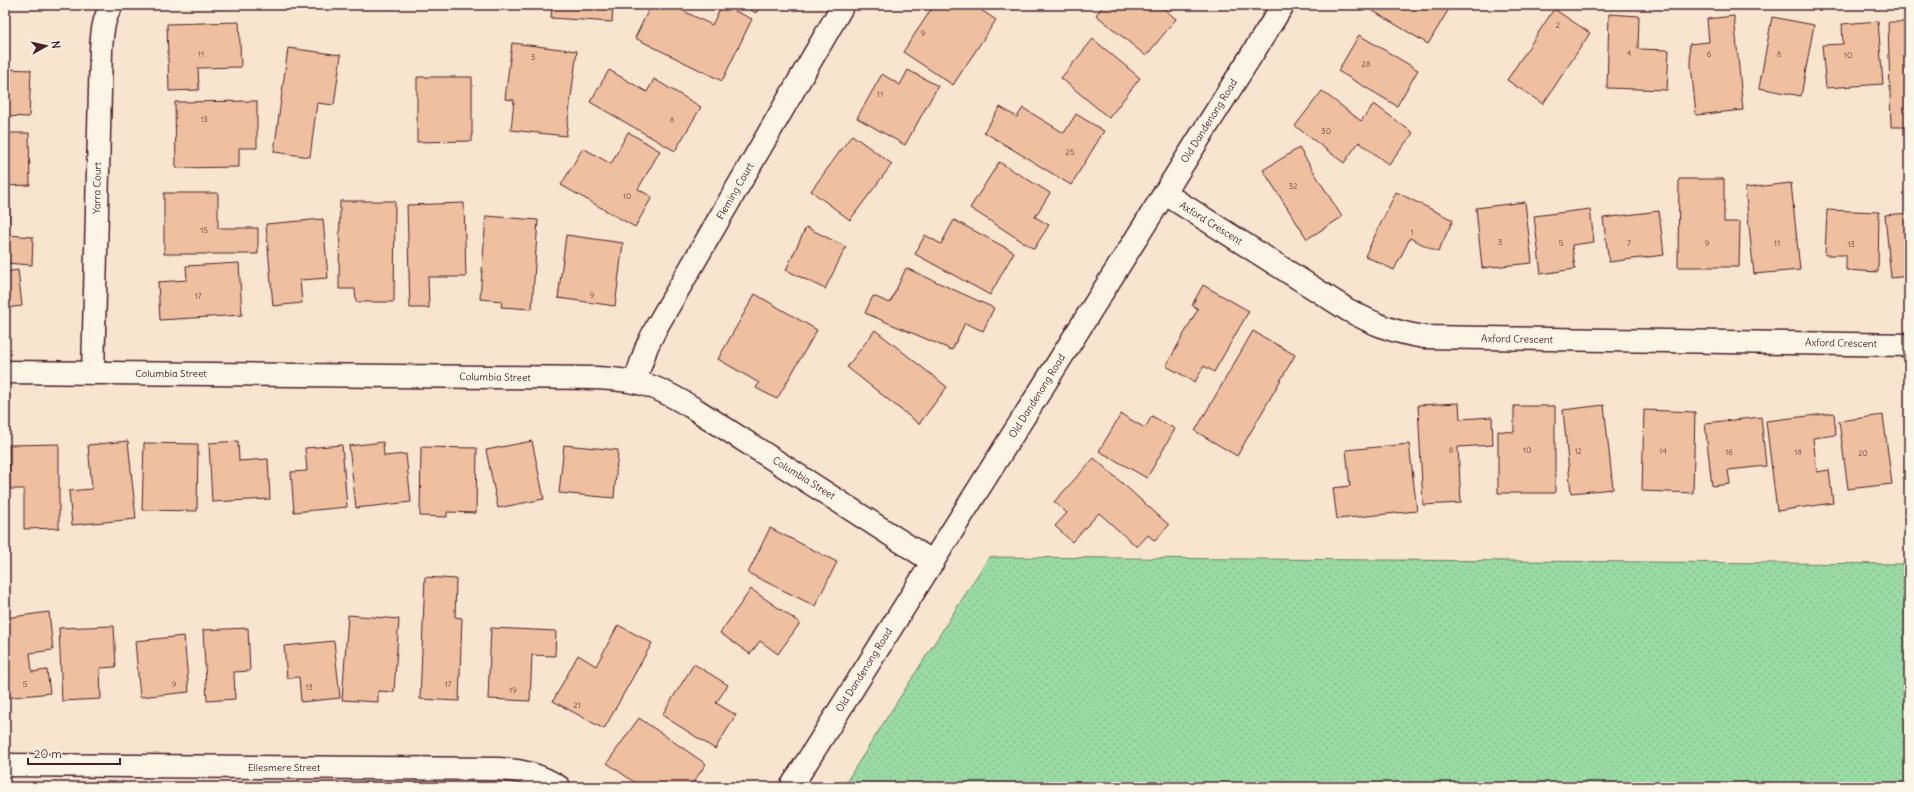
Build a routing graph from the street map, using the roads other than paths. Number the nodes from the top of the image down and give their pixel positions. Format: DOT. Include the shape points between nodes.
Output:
graph roads {
  1 [pos="112,5"];
  2 [pos="843,5"];
  3 [pos="1283,5"];
  4 [pos="1164,193"];
  5 [pos="1909,344"];
  6 [pos="5,372"];
  7 [pos="93,373"];
  8 [pos="635,381"];
  9 [pos="932,562"];
  10 [pos="5,765"];
  11 [pos="559,787"];
  12 [pos="791,787"];
  1 -- 7 [label="street, Yarra Court" via="103,29 101,50"];
  2 -- 8 [label="street, Fleming Court" via="657,326"];
  3 -- 4 [label="street, Old Dandenong Road"];
  4 -- 5 [label="street, Axford Crescent" via="1348,310 1397,333 1424,337"];
  4 -- 9 [label="street, Old Dandenong Road"];
  6 -- 7 [label="street, Columbia Street"];
  7 -- 8 [label="street, Columbia Street" via="596,378"];
  8 -- 9 [label="street, Columbia Street" via="669,393"];
  9 -- 12 [label="street, Old Dandenong Road"];
  10 -- 11 [label="street, Ellesmere Street" via="499,769 540,776"];
}
